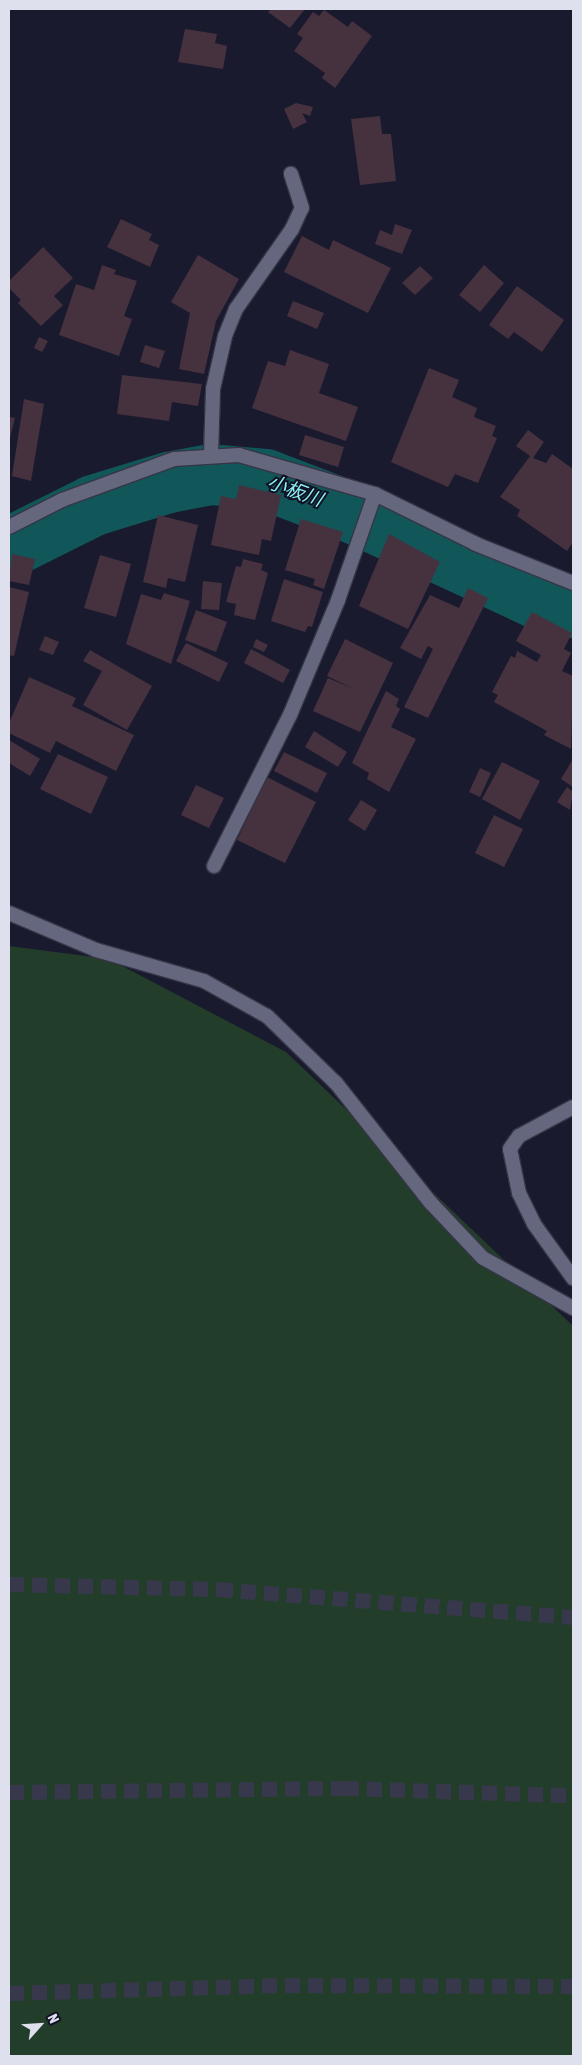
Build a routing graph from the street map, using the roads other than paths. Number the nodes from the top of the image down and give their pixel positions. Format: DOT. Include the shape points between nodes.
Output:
graph roads {
  1 [pos="291,174"];
  2 [pos="211,454"];
  3 [pos="375,494"];
  4 [pos="9,528"];
  5 [pos="573,583"];
  6 [pos="214,866"];
  7 [pos="9,913"];
  8 [pos="573,1107"];
  9 [pos="573,1278"];
  10 [pos="573,1308"];
  1 -- 2 [label="street" via="302,208 292,229 236,309 225,336 213,390"];
  2 -- 3 [label="street" via="271,461"];
  2 -- 4 [label="street" via="174,459 117,478"];
  3 -- 5 [label="street" via="476,544"];
  3 -- 6 [label="street" via="338,600 290,715"];
  7 -- 10 [label="street" via="96,950 204,981 267,1016 336,1083 430,1202 484,1258"];
  8 -- 9 [label="street" via="519,1136 510,1149 519,1193 534,1224"];
}
